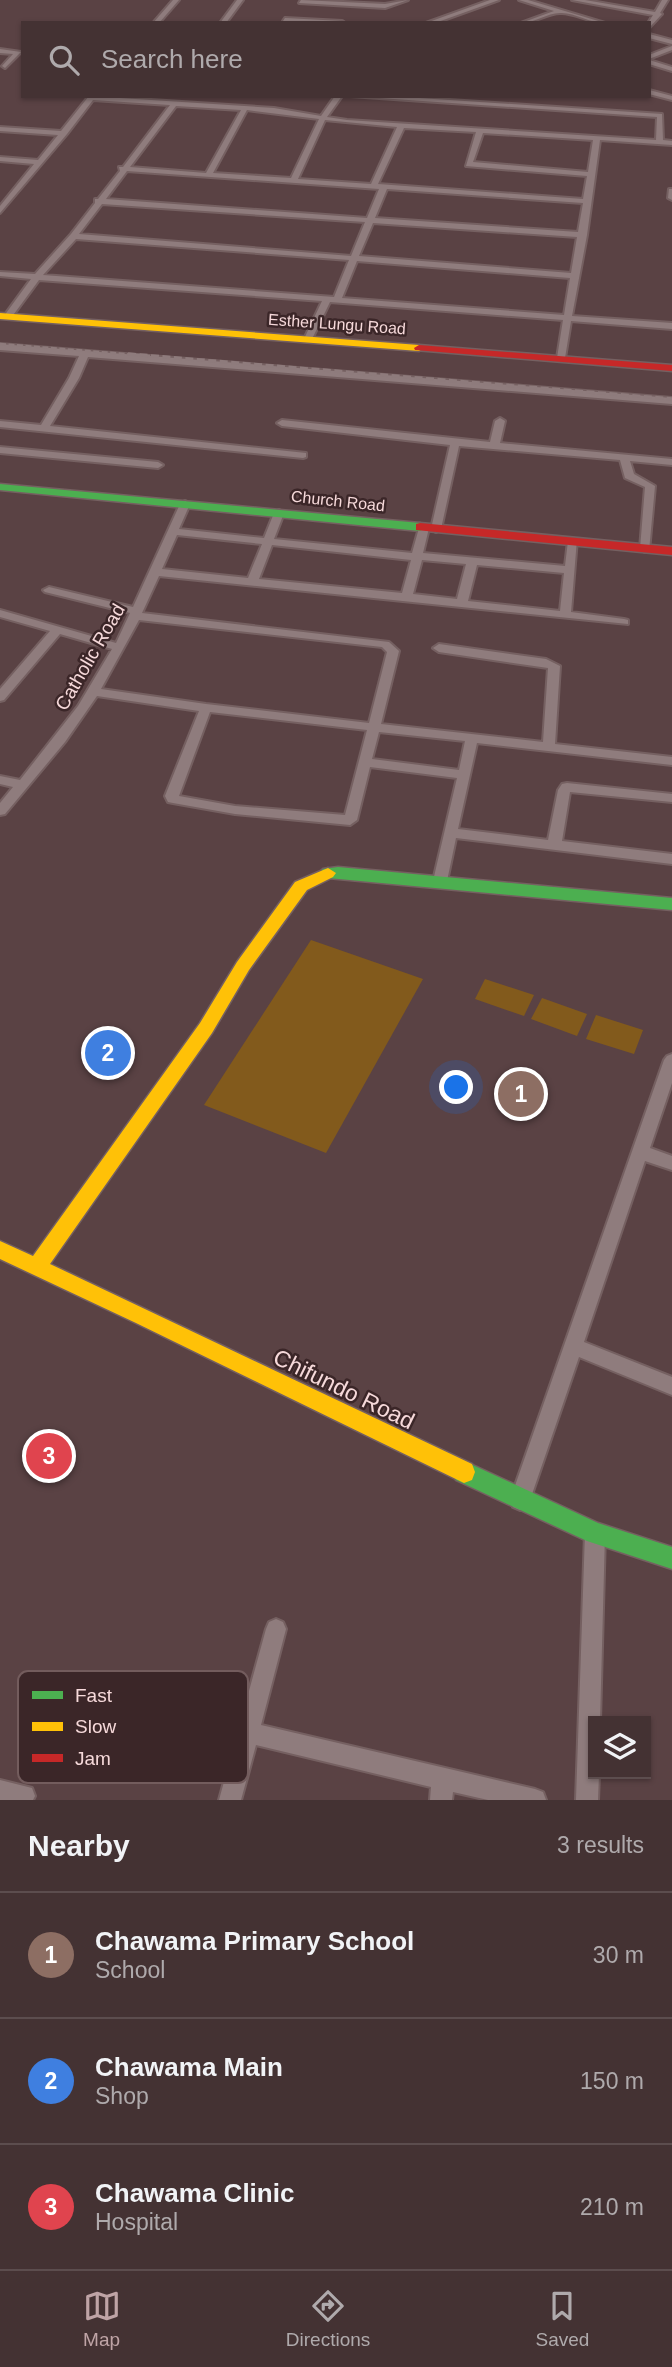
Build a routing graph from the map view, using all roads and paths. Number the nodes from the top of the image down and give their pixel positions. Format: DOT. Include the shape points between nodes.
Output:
graph roads {
  1 [pos="176,0"];
  2 [pos="240,0"];
  3 [pos="405,0"];
  4 [pos="496,0"];
  5 [pos="522,0"];
  6 [pos="553,0"];
  7 [pos="575,0"];
  8 [pos="665,0"];
  9 [pos="361,3"];
  10 [pos="297,6"];
  11 [pos="544,6"];
  12 [pos="561,11"];
  13 [pos="659,14"];
  14 [pos="158,21"];
  15 [pos="224,21"];
  16 [pos="284,21"];
  17 [pos="435,21"];
  18 [pos="530,21"];
  19 [pos="596,21"];
  20 [pos="651,24"];
  21 [pos="651,37"];
  22 [pos="672,42"];
  23 [pos="672,48"];
  24 [pos="0,51"];
  25 [pos="20,52"];
  26 [pos="651,56"];
  27 [pos="651,63"];
  28 [pos="19,66"];
  29 [pos="2,68"];
  30 [pos="672,69"];
  31 [pos="651,93"];
  32 [pos="91,98"];
  33 [pos="110,98"];
  34 [pos="338,98"];
  35 [pos="407,98"];
  36 [pos="531,98"];
  37 [pos="127,99"];
  38 [pos="672,99"];
  39 [pos="174,104"];
  40 [pos="511,105"];
  41 [pos="245,108"];
  42 [pos="667,114"];
  43 [pos="323,118"];
  44 [pos="401,126"];
  45 [pos="0,129"];
  46 [pos="480,130"];
  47 [pos="65,132"];
  48 [pos="597,139"];
  49 [pos="659,142"];
  50 [pos="672,144"];
  51 [pos="0,159"];
  52 [pos="40,162"];
  53 [pos="122,169"];
  54 [pos="209,174"];
  55 [pos="590,174"];
  56 [pos="294,180"];
  57 [pos="379,187"];
  58 [pos="672,191"];
  59 [pos="0,193"];
  60 [pos="14,194"];
  61 [pos="672,198"];
  62 [pos="98,201"];
  63 [pos="586,201"];
  64 [pos="0,211"];
  65 [pos="371,219"];
  66 [pos="583,235"];
  67 [pos="74,236"];
  68 [pos="355,259"];
  69 [pos="0,274"];
  70 [pos="575,276"];
  71 [pos="37,277"];
  72 [pos="332,299"];
  73 [pos="4,316"];
  74 [pos="567,318"];
  75 [pos="672,326"];
  76 [pos="308,339"];
  77 [pos="0,347"];
  78 [pos="85,354"];
  79 [pos="561,358"];
  80 [pos="672,368"];
  81 [pos="672,401"];
  82 [pos="500,421"];
  83 [pos="282,423"];
  84 [pos="0,424"];
  85 [pos="44,428"];
  86 [pos="455,443"];
  87 [pos="494,447"];
  88 [pos="0,450"];
  89 [pos="303,455"];
  90 [pos="624,458"];
  91 [pos="672,462"];
  92 [pos="158,465"];
  93 [pos="0,487"];
  94 [pos="185,504"];
  95 [pos="279,513"];
  96 [pos="430,528"];
  97 [pos="173,531"];
  98 [pos="267,541"];
  99 [pos="573,541"];
  100 [pos="645,549"];
  101 [pos="672,551"];
  102 [pos="417,556"];
  103 [pos="472,561"];
  104 [pos="570,570"];
  105 [pos="155,572"];
  106 [pos="252,583"];
  107 [pos="49,590"];
  108 [pos="407,597"];
  109 [pos="462,603"];
  110 [pos="0,613"];
  111 [pos="135,614"];
  112 [pos="565,615"];
  113 [pos="624,622"];
  114 [pos="58,629"];
  115 [pos="118,647"];
  116 [pos="439,648"];
  117 [pos="94,692"];
  118 [pos="0,698"];
  119 [pos="206,708"];
  120 [pos="374,727"];
  121 [pos="472,739"];
  122 [pos="549,747"];
  123 [pos="672,761"];
  124 [pos="365,762"];
  125 [pos="464,775"];
  126 [pos="0,780"];
  127 [pos="22,785"];
  128 [pos="672,798"];
  129 [pos="0,811"];
  130 [pos="451,833"];
  131 [pos="554,846"];
  132 [pos="672,859"];
  133 [pos="440,881"];
  134 [pos="672,904"];
  135 [pos="672,1060"];
  136 [pos="640,1152"];
  137 [pos="672,1163"];
  138 [pos="0,1250"];
  139 [pos="36,1267"];
  140 [pos="573,1346"];
  141 [pos="672,1386"];
  142 [pos="520,1500"];
  143 [pos="594,1533"];
  144 [pos="672,1558"];
  145 [pos="276,1629"];
  146 [pos="249,1733"];
  147 [pos="248,1737"];
  148 [pos="235,1783"];
  149 [pos="442,1789"];
  150 [pos="0,1791"];
  151 [pos="24,1796"];
  152 [pos="230,1800"];
  153 [pos="535,1800"];
  154 [pos="587,1800"];
  1 -- 14 [label="street"];
  2 -- 15 [label="street"];
  3 -- 9 [label="street" via="391,6"];
  4 -- 17 [label="street"];
  5 -- 11 [label="street"];
  6 -- 11 [label="street"];
  7 -- 13 [label="street"];
  8 -- 13 [label="street"];
  9 -- 10 [label="street"];
  10 -- 16 [label="street"];
  11 -- 12 [label="street"];
  12 -- 18 [label="street"];
  12 -- 19 [label="street"];
  13 -- 20 [label="street"];
  21 -- 22 [label="street"];
  23 -- 26 [label="street"];
  24 -- 25 [label="street"];
  25 -- 29 [label="street"];
  27 -- 30 [label="street"];
  28 -- 29 [label="street"];
  31 -- 38 [label="street"];
  32 -- 47 [label="street"];
  33 -- 37 [label="street"];
  34 -- 43 [label="street"];
  35 -- 40 [label="street"];
  36 -- 40 [label="street"];
  37 -- 39 [label="street"];
  39 -- 41 [label="street"];
  39 -- 53 [label="street"];
  40 -- 42 [label="street"];
  41 -- 43 [label="street"];
  41 -- 54 [label="street"];
  42 -- 49 [label="street"];
  43 -- 44 [label="street"];
  43 -- 56 [label="street"];
  44 -- 46 [label="street"];
  44 -- 57 [label="street"];
  45 -- 47 [label="street"];
  46 -- 48 [label="street"];
  46 -- 55 [label="street" via="469,164"];
  47 -- 52 [label="street"];
  48 -- 49 [label="street"];
  48 -- 55 [label="street"];
  49 -- 50 [label="street"];
  51 -- 52 [label="street"];
  52 -- 60 [label="street"];
  53 -- 54 [label="street"];
  53 -- 62 [label="street"];
  54 -- 56 [label="street"];
  55 -- 63 [label="street"];
  56 -- 57 [label="street"];
  57 -- 63 [label="street"];
  57 -- 65 [label="street"];
  58 -- 61 [label="street"];
  59 -- 60 [label="street"];
  60 -- 64 [label="street"];
  62 -- 65 [label="street"];
  62 -- 67 [label="street"];
  63 -- 66 [label="street"];
  65 -- 66 [label="street"];
  65 -- 68 [label="street"];
  66 -- 70 [label="street"];
  67 -- 68 [label="street"];
  67 -- 71 [label="street"];
  68 -- 70 [label="street"];
  68 -- 72 [label="street"];
  69 -- 71 [label="street"];
  70 -- 74 [label="street"];
  71 -- 72 [label="street"];
  71 -- 73 [label="street"];
  72 -- 74 [label="street"];
  72 -- 76 [label="street"];
  73 -- 76 [label="street, Esther Lungu Road"];
  74 -- 75 [label="street"];
  74 -- 79 [label="street"];
  76 -- 79 [label="street, Esther Lungu Road"];
  77 -- 78 [label="street"];
  78 -- 81 [label="street"];
  78 -- 85 [label="street"];
  79 -- 80 [label="street, Esther Lungu Road"];
  82 -- 87 [label="street"];
  83 -- 86 [label="street"];
  84 -- 85 [label="street"];
  85 -- 89 [label="street"];
  86 -- 87 [label="street"];
  86 -- 96 [label="street"];
  87 -- 90 [label="street"];
  88 -- 92 [label="street"];
  90 -- 91 [label="street"];
  90 -- 100 [label="street" via="629,476 650,486"];
  93 -- 94 [label="street, Church Road"];
  94 -- 95 [label="street, Church Road"];
  94 -- 97 [label="street, Catholic Road"];
  95 -- 96 [label="street, Church Road"];
  95 -- 98 [label="street"];
  96 -- 99 [label="street, Church Road"];
  96 -- 102 [label="street"];
  97 -- 98 [label="street"];
  97 -- 105 [label="street, Catholic Road"];
  98 -- 102 [label="street"];
  98 -- 106 [label="street"];
  99 -- 100 [label="street, Church Road"];
  99 -- 104 [label="street"];
  100 -- 101 [label="street, Church Road"];
  102 -- 103 [label="street"];
  102 -- 108 [label="street"];
  103 -- 104 [label="street"];
  103 -- 109 [label="street"];
  104 -- 112 [label="street"];
  105 -- 106 [label="street"];
  105 -- 111 [label="street, Catholic Road"];
  106 -- 108 [label="street"];
  107 -- 111 [label="street"];
  108 -- 109 [label="street"];
  109 -- 112 [label="street"];
  110 -- 114 [label="street"];
  111 -- 115 [label="street, Catholic Road"];
  111 -- 120 [label="street" via="385,644 393,651"];
  112 -- 113 [label="street"];
  114 -- 115 [label="street"];
  114 -- 118 [label="street"];
  115 -- 117 [label="street, Catholic Road"];
  116 -- 122 [label="street" via="554,666"];
  117 -- 119 [label="street"];
  117 -- 127 [label="street, Catholic Road"];
  119 -- 120 [label="street"];
  119 -- 124 [label="street" via="173,799 346,821 352,818"];
  120 -- 121 [label="street"];
  120 -- 124 [label="street"];
  121 -- 122 [label="street"];
  121 -- 125 [label="street"];
  122 -- 123 [label="street"];
  124 -- 125 [label="street"];
  125 -- 130 [label="street"];
  126 -- 127 [label="street"];
  127 -- 129 [label="street, Catholic Road"];
  128 -- 131 [label="street" via="568,787"];
  130 -- 131 [label="street"];
  130 -- 133 [label="street"];
  131 -- 132 [label="street"];
  133 -- 134 [label="street"];
  133 -- 139 [label="street" via="338,872 324,873 301,886"];
  135 -- 136 [label="street"];
  136 -- 137 [label="street"];
  136 -- 140 [label="street"];
  138 -- 139 [label="street, Chifundo Road"];
  139 -- 142 [label="street, Chifundo Road"];
  140 -- 141 [label="street"];
  140 -- 142 [label="street"];
  142 -- 143 [label="street, Chifundo Road"];
  143 -- 144 [label="street, Chifundo Road"];
  143 -- 154 [label="street"];
  145 -- 146 [label="street"];
  146 -- 147 [label="street"];
  146 -- 149 [label="street"];
  148 -- 152 [label="street"];
  149 -- 153 [label="street"];
  150 -- 151 [label="street"];
}
